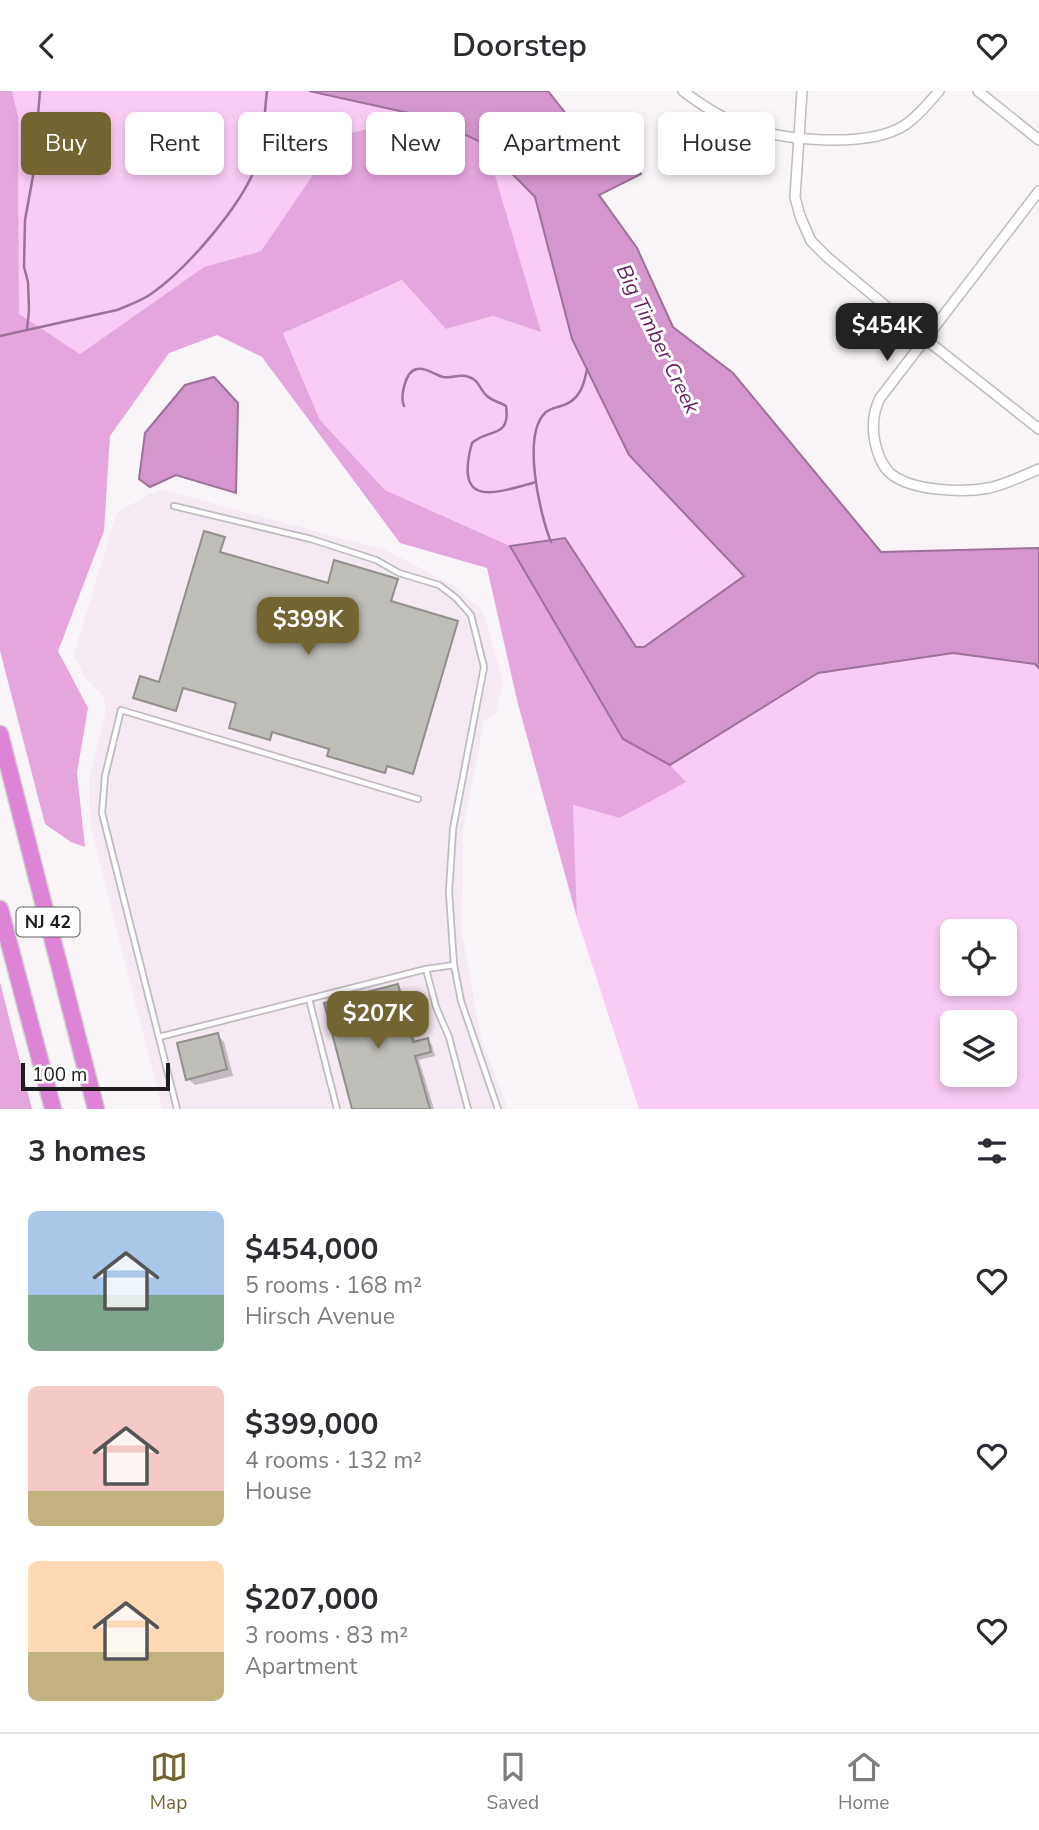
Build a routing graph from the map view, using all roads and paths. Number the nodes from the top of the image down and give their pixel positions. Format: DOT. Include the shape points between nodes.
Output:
graph roads {
  1 [pos="683,91"];
  2 [pos="802,91"];
  3 [pos="939,91"];
  4 [pos="978,91"];
  5 [pos="799,138"];
  6 [pos="1039,141"];
  7 [pos="1039,191"];
  8 [pos="924,338"];
  9 [pos="1039,429"];
  10 [pos="1039,469"];
  11 [pos="174,506"];
  12 [pos="0,734"];
  13 [pos="418,799"];
  14 [pos="0,909"];
  15 [pos="454,965"];
  16 [pos="426,969"];
  17 [pos="309,999"];
  18 [pos="159,1037"];
  19 [pos="53,1109"];
  20 [pos="96,1109"];
  21 [pos="177,1109"];
  22 [pos="337,1109"];
  23 [pos="468,1109"];
  24 [pos="498,1109"];
  1 -- 5 [label="street" via="738,125"];
  2 -- 5 [label="street"];
  3 -- 5 [label="street" via="905,125 889,133 859,140"];
  4 -- 6 [label="street"];
  5 -- 8 [label="street" via="795,197 811,241"];
  7 -- 8 [label="street"];
  8 -- 9 [label="street"];
  8 -- 10 [label="street" via="875,408 873,436 887,471 936,490 969,490 988,488"];
  11 -- 15 [label="lane" via="311,539 376,560 398,573 439,585 471,615 484,667 453,829 449,892"];
  12 -- 20 [label="highway, NJ 42"];
  13 -- 18 [label="lane" via="121,710 105,776 102,813"];
  14 -- 19 [label="highway, NJ 42"];
  15 -- 16 [label="lane"];
  15 -- 24 [label="lane" via="461,1001"];
  16 -- 17 [label="lane"];
  16 -- 23 [label="lane"];
  17 -- 18 [label="lane"];
  17 -- 22 [label="lane"];
  18 -- 21 [label="lane"];
}
